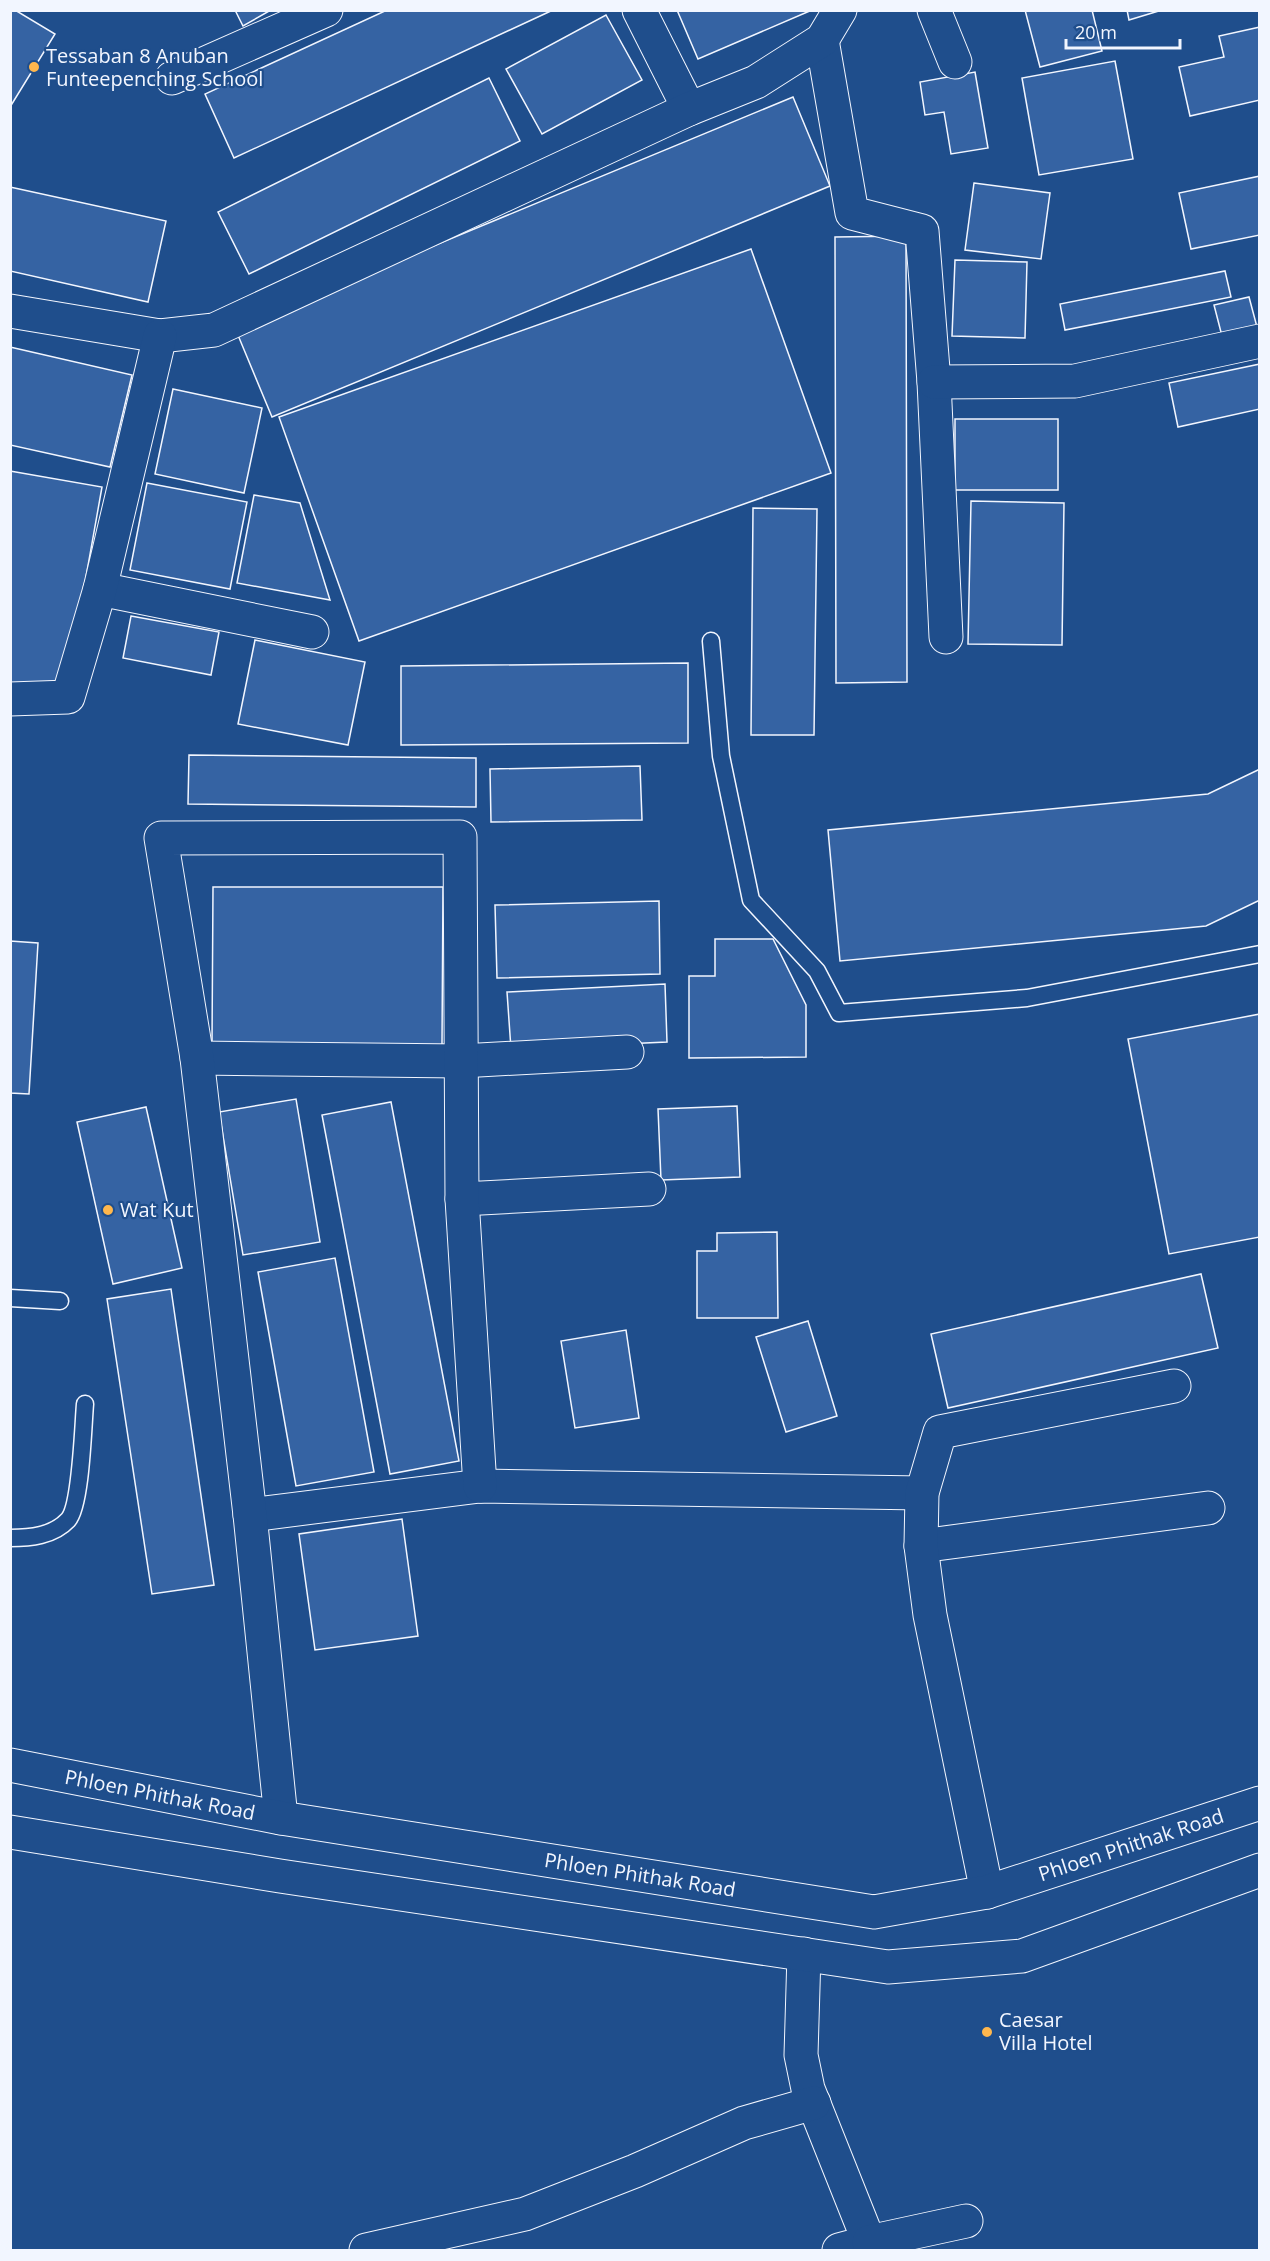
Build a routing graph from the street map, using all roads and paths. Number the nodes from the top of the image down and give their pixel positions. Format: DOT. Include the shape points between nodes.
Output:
graph roads {
  1 [pos="326,10"];
  2 [pos="639,10"];
  3 [pos="840,10"];
  4 [pos="934,10"];
  5 [pos="822,40"];
  6 [pos="956,62"];
  7 [pos="172,78"];
  8 [pos="689,110"];
  9 [pos="10,311"];
  10 [pos="160,336"];
  11 [pos="1260,341"];
  12 [pos="934,382"];
  13 [pos="100,589"];
  14 [pos="312,632"];
  15 [pos="946,637"];
  16 [pos="711,641"];
  17 [pos="10,699"];
  18 [pos="1260,954"];
  19 [pos="627,1052"];
  20 [pos="197,1058"];
  21 [pos="461,1061"];
  22 [pos="649,1189"];
  23 [pos="462,1199"];
  24 [pos="10,1298"];
  25 [pos="60,1301"];
  26 [pos="1174,1386"];
  27 [pos="85,1404"];
  28 [pos="480,1486"];
  29 [pos="922,1493"];
  30 [pos="1208,1508"];
  31 [pos="250,1515"];
  32 [pos="10,1538"];
  33 [pos="921,1546"];
  34 [pos="10,1765"];
  35 [pos="1260,1803"];
  36 [pos="281,1818"];
  37 [pos="10,1832"];
  38 [pos="1260,1870"];
  39 [pos="987,1892"];
  40 [pos="804,1954"];
  41 [pos="814,2103"];
  42 [pos="966,2221"];
  43 [pos="854,2246"];
  44 [pos="366,2250"];
  1 -- 7 [label="street"];
  2 -- 8 [label="street"];
  3 -- 5 [label="street"];
  4 -- 6 [label="street"];
  5 -- 8 [label="street" via="756,82"];
  5 -- 12 [label="street" via="852,213 922,231"];
  8 -- 10 [label="street" via="214,330"];
  9 -- 10 [label="street"];
  10 -- 13 [label="street"];
  11 -- 12 [label="street" via="1075,381"];
  12 -- 15 [label="street"];
  13 -- 14 [label="street"];
  13 -- 17 [label="street" via="68,697"];
  16 -- 18 [label="lane" via="721,756 751,900 817,971 838,1013 1027,998"];
  19 -- 21 [label="street"];
  20 -- 21 [label="street"];
  20 -- 21 [label="street" via="161,838 460,837"];
  20 -- 31 [label="street"];
  21 -- 23 [label="street"];
  22 -- 23 [label="street"];
  23 -- 28 [label="street"];
  24 -- 25 [label="lane"];
  26 -- 29 [label="street" via="940,1432"];
  27 -- 32 [label="lane" via="77,1495 69,1519 48,1534"];
  28 -- 29 [label="street"];
  28 -- 31 [label="street"];
  29 -- 33 [label="street"];
  30 -- 33 [label="street"];
  31 -- 36 [label="street"];
  33 -- 39 [label="street" via="930,1615"];
  34 -- 36 [label="street, Phloen Phithak Road"];
  35 -- 39 [label="street, Phloen Phithak Road"];
  36 -- 39 [label="street, Phloen Phithak Road" via="874,1912"];
  37 -- 40 [label="street"];
  38 -- 40 [label="street" via="1022,1956 888,1967"];
  40 -- 41 [label="street" via="801,2055"];
  41 -- 43 [label="street"];
  41 -- 44 [label="street" via="744,2123 525,2214"];
  42 -- 43 [label="street"];
}
